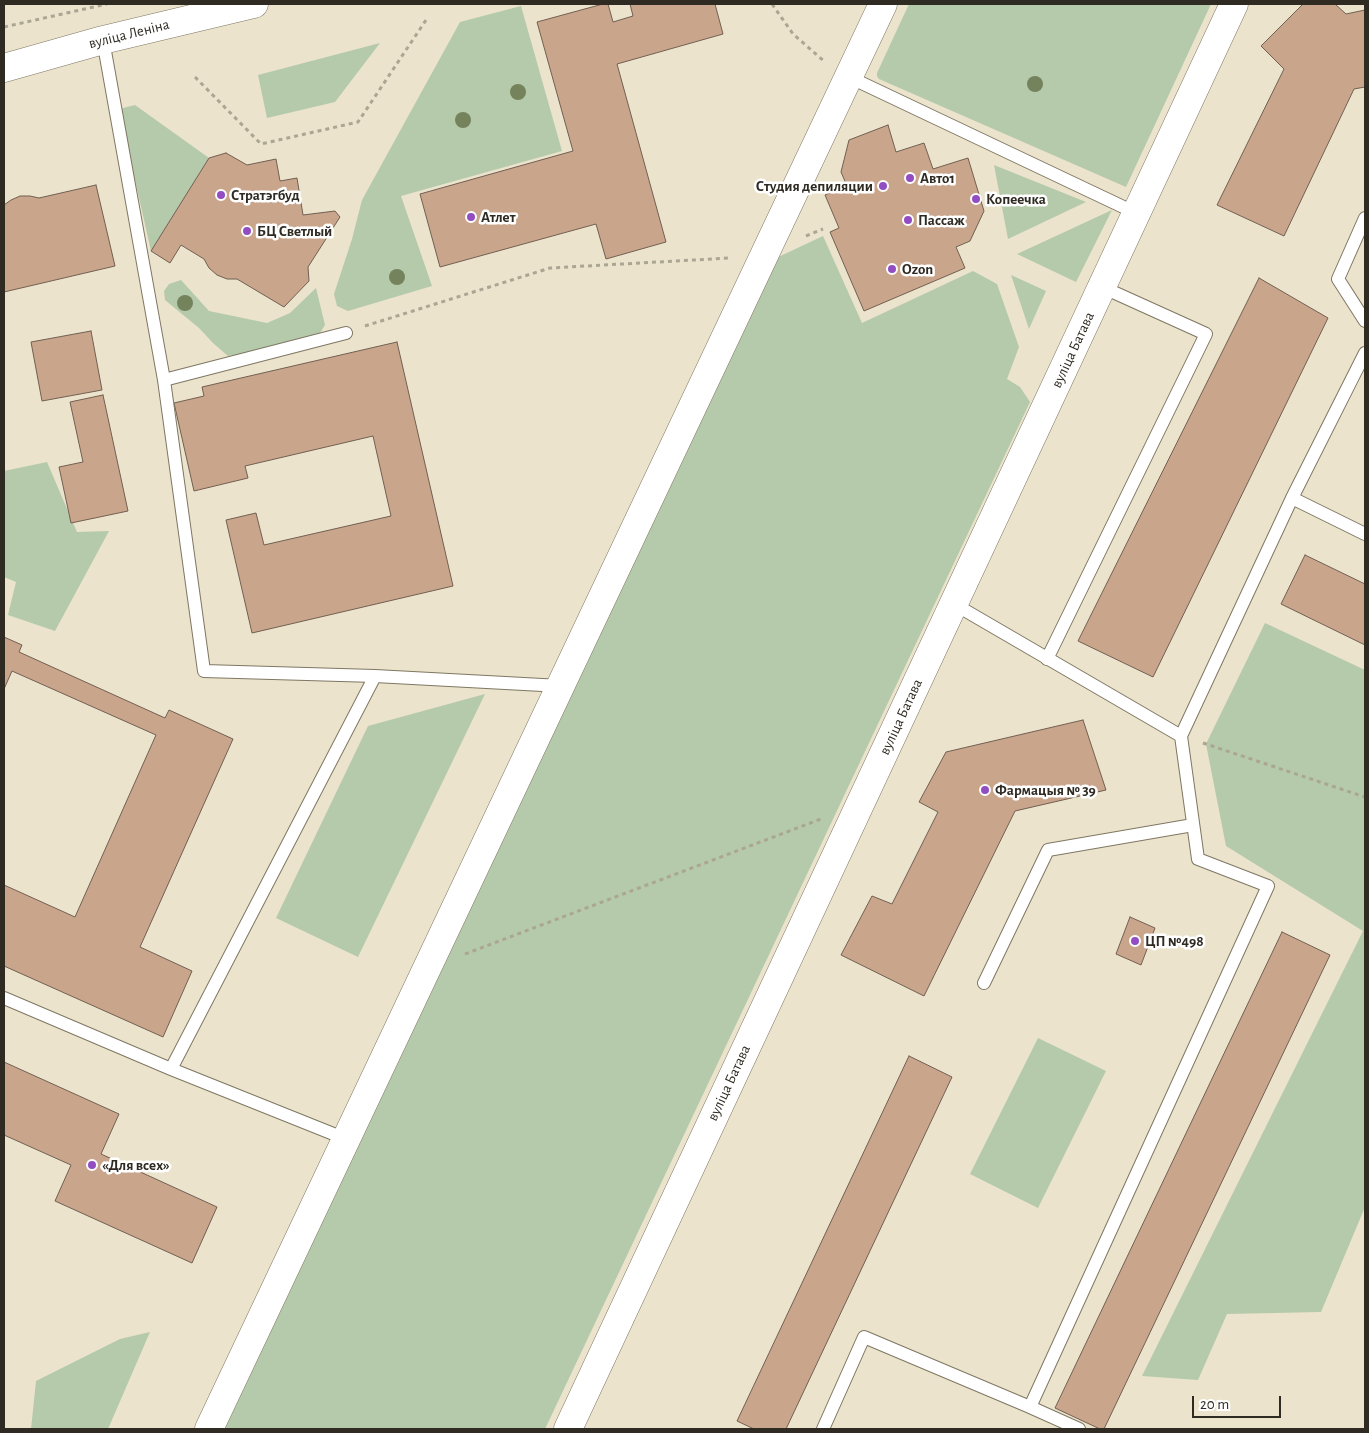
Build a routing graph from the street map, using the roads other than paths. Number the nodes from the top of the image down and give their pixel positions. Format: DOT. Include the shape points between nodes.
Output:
graph roads {
  1 [pos="254,4"];
  2 [pos="883,4"];
  3 [pos="1234,4"];
  4 [pos="103,40"];
  5 [pos="4,68"];
  6 [pos="848,77"];
  7 [pos="1136,213"];
  8 [pos="1365,218"];
  9 [pos="1102,287"];
  10 [pos="1365,321"];
  11 [pos="344,333"];
  12 [pos="1365,353"];
  13 [pos="164,380"];
  14 [pos="1292,498"];
  15 [pos="1365,534"];
  16 [pos="954,604"];
  17 [pos="1047,659"];
  18 [pos="375,676"];
  19 [pos="560,686"];
  20 [pos="1181,736"];
  21 [pos="1193,825"];
  22 [pos="984,983"];
  23 [pos="4,998"];
  24 [pos="171,1068"];
  25 [pos="346,1138"];
  26 [pos="1030,1407"];
  27 [pos="573,1428"];
  28 [pos="209,1429"];
  29 [pos="822,1429"];
  30 [pos="1079,1429"];
  1 -- 4 [label="street, вуліца Леніна"];
  2 -- 6 [label="street"];
  3 -- 7 [label="street, вуліца Батава"];
  4 -- 5 [label="street, вуліца Леніна"];
  4 -- 13 [label="lane"];
  6 -- 7 [label="lane"];
  6 -- 19 [label="street"];
  7 -- 9 [label="street, вуліца Батава"];
  8 -- 10 [label="lane" via="1338,279"];
  9 -- 16 [label="street, вуліца Батава"];
  9 -- 17 [label="lane" via="1206,334"];
  11 -- 13 [label="lane"];
  12 -- 14 [label="lane"];
  13 -- 18 [label="lane" via="204,671"];
  14 -- 15 [label="lane"];
  14 -- 20 [label="lane"];
  16 -- 17 [label="lane"];
  16 -- 27 [label="street, вуліца Батава"];
  17 -- 20 [label="lane"];
  18 -- 19 [label="lane"];
  18 -- 24 [label="lane"];
  19 -- 25 [label="street"];
  20 -- 21 [label="lane"];
  21 -- 22 [label="lane" via="1048,850"];
  21 -- 26 [label="lane" via="1198,858 1268,886"];
  23 -- 24 [label="lane"];
  24 -- 25 [label="lane"];
  25 -- 28 [label="street"];
  26 -- 29 [label="lane" via="864,1337"];
  26 -- 30 [label="lane"];
}
